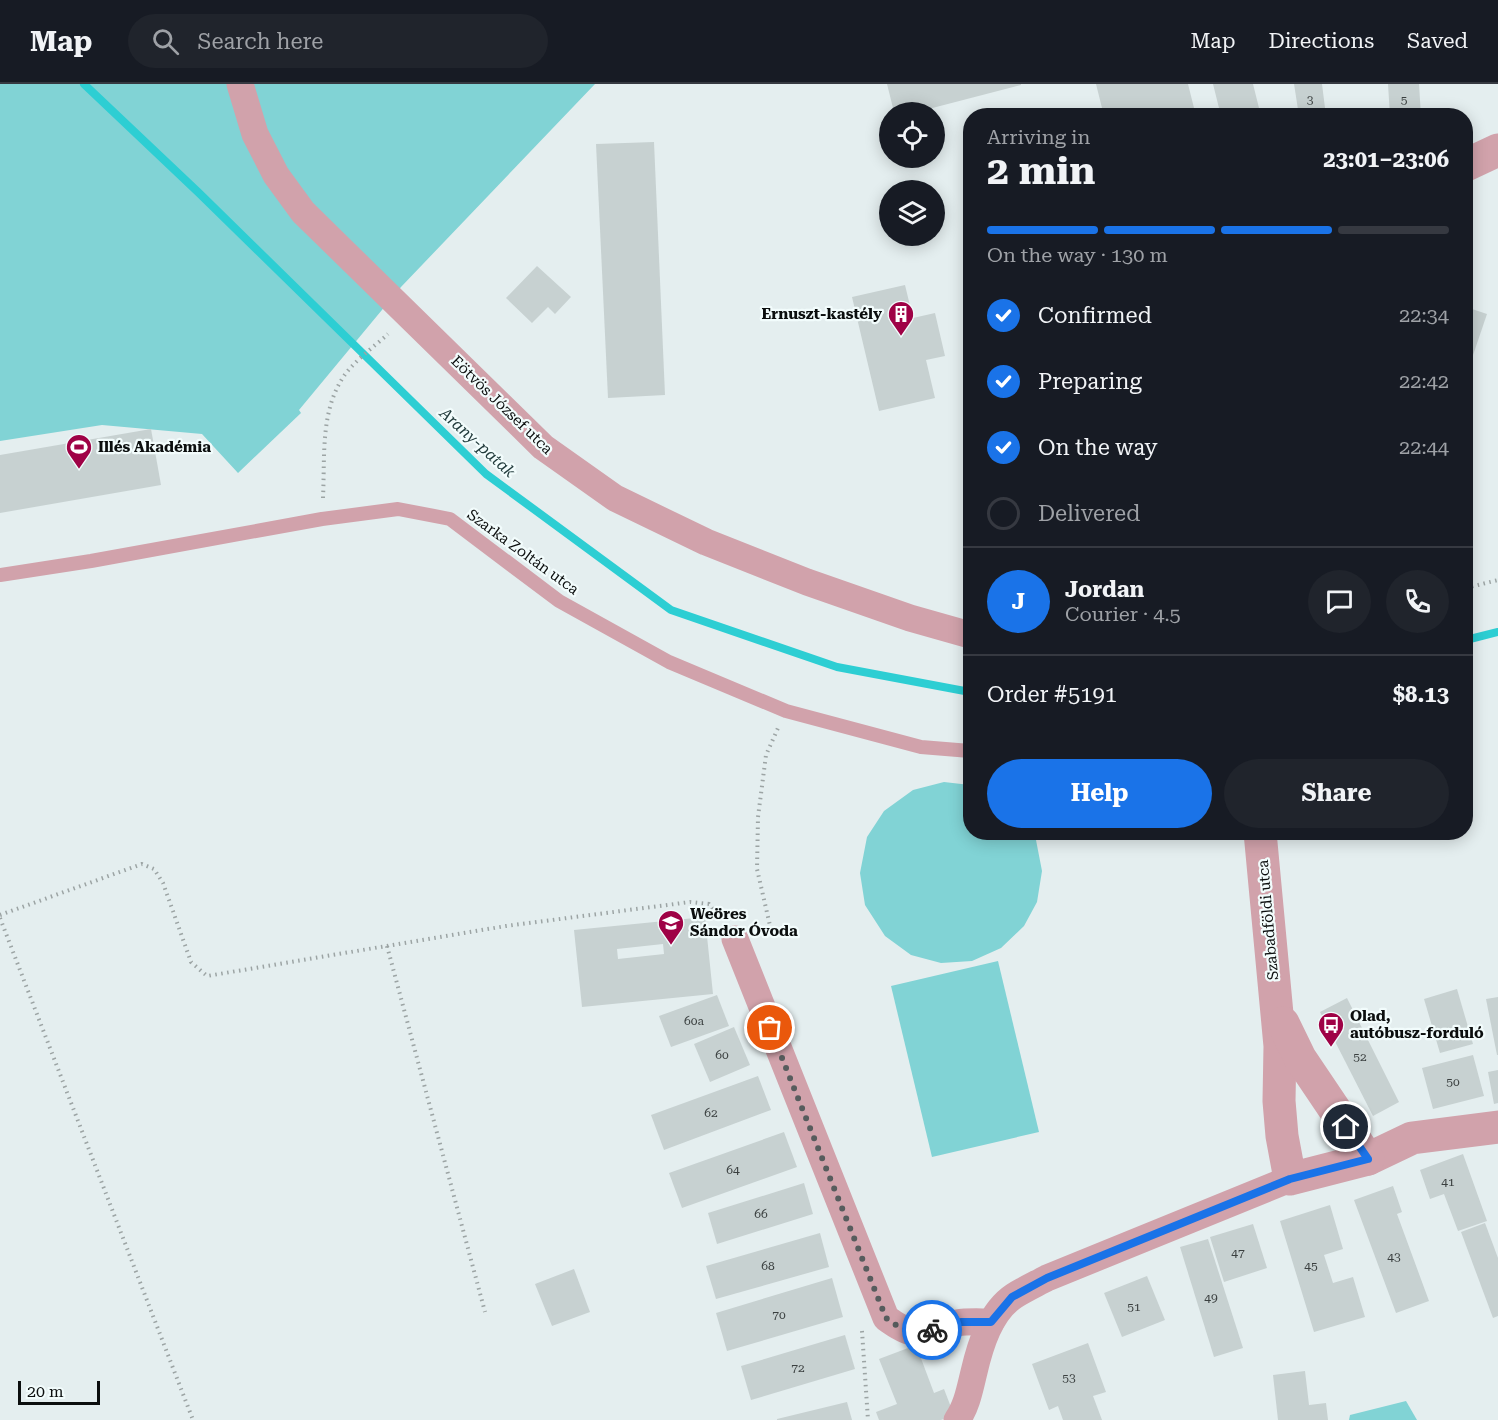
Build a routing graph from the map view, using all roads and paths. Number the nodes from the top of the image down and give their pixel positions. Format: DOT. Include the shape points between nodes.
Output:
graph roads {
  1 [pos="240,84"];
  2 [pos="1498,150"];
  3 [pos="1473,162"];
  4 [pos="388,334"];
  5 [pos="322,519"];
  6 [pos="0,575"];
  7 [pos="1498,580"];
  8 [pos="1473,586"];
  9 [pos="963,633"];
  10 [pos="786,711"];
  11 [pos="963,750"];
  12 [pos="1261,840"];
  13 [pos="0,916"];
  14 [pos="735,939"];
  15 [pos="387,946"];
  16 [pos="1276,1007"];
  17 [pos="1498,1127"];
  18 [pos="1368,1159"];
  19 [pos="1290,1179"];
  20 [pos="484,1312"];
  21 [pos="886,1318"];
  22 [pos="991,1322"];
  23 [pos="193,1420"];
  24 [pos="868,1420"];
  25 [pos="957,1420"];
  1 -- 9 [label="street, Eötvös József utca" via="255,134 276,175 303,212 543,447 615,498 706,542 817,586"];
  2 -- 3 [label="street"];
  4 -- 5 [label="path" via="345,374 334,395 327,415"];
  5 -- 6 [label="lane, Szarka Zoltán utca"];
  5 -- 10 [label="lane, Szarka Zoltán utca" via="398,509 450,519 559,601 669,662"];
  7 -- 8 [label="path"];
  10 -- 11 [label="lane, Szarka Zoltán utca" via="921,747"];
  10 -- 14 [label="path" via="766,755 758,817 758,868 771,930"];
  12 -- 16 [label="street, Szabadföldi utca"];
  13 -- 15 [label="path" via="142,864 154,869 163,883 191,962 207,976"];
  13 -- 23 [label="path"];
  14 -- 15 [label="path" via="709,904 690,902"];
  14 -- 21 [label="street"];
  15 -- 20 [label="path"];
  16 -- 18 [label="street, Szabadföldi utca" via="1300,1058"];
  16 -- 19 [label="street, Szabadföldi utca" via="1282,1136"];
  17 -- 18 [label="street" via="1412,1138"];
  18 -- 19 [label="street"];
  19 -- 22 [label="street" via="1047,1278 1012,1297"];
  21 -- 22 [label="street" via="900,1329 919,1334 961,1322"];
  21 -- 24 [label="path" via="862,1331"];
  22 -- 25 [label="street"];
}
